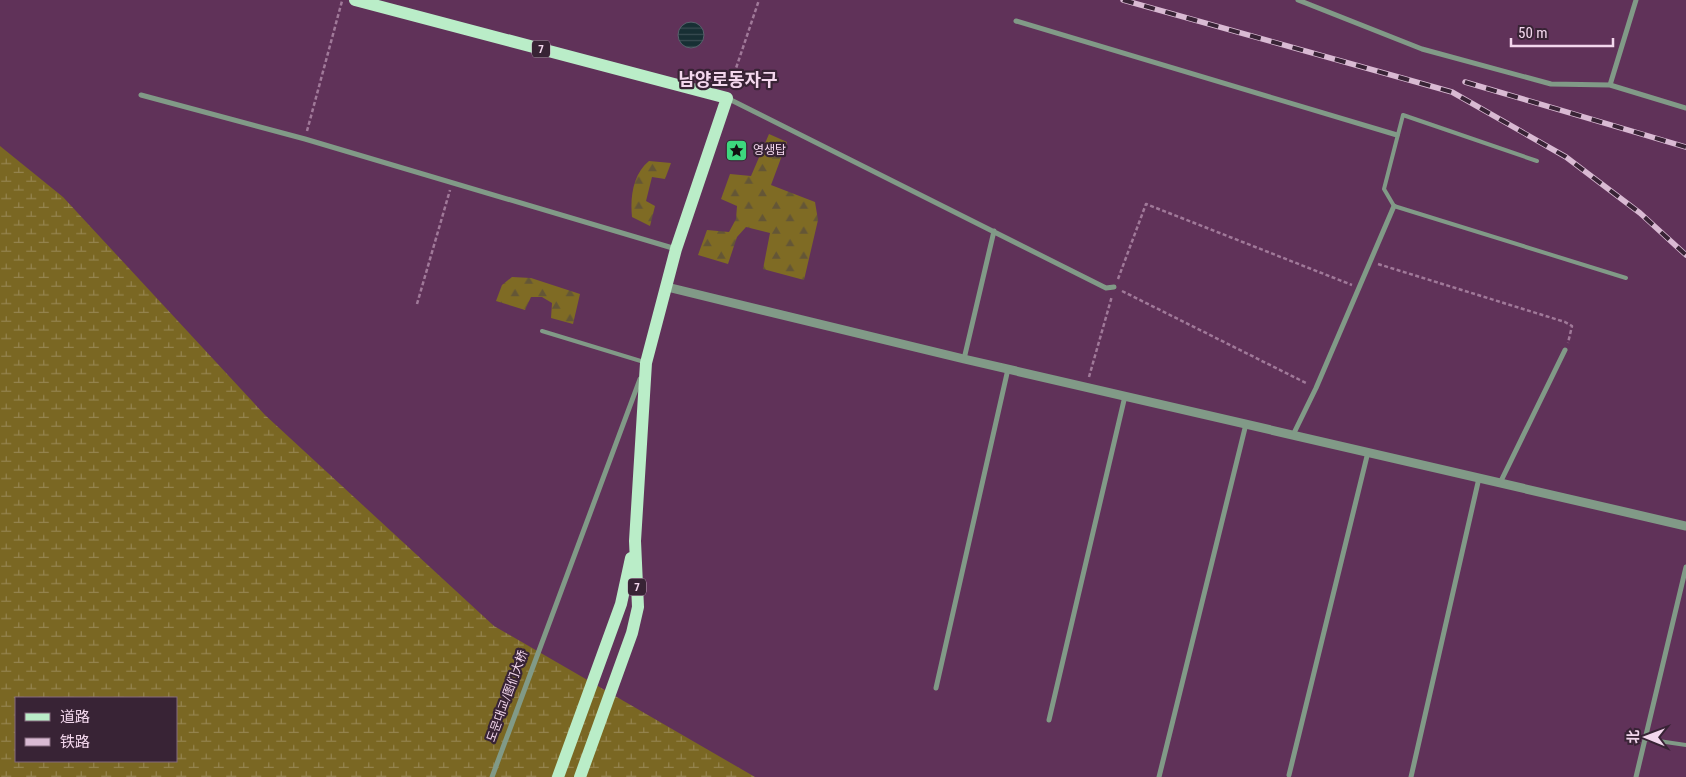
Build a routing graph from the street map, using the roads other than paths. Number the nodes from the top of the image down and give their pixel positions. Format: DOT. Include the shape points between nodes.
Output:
graph roads {
  1 [pos="355,0"];
  2 [pos="1298,0"];
  3 [pos="1636,0"];
  4 [pos="1016,21"];
  5 [pos="1610,85"];
  6 [pos="140,95"];
  7 [pos="726,98"];
  8 [pos="1686,108"];
  9 [pos="1397,135"];
  10 [pos="1537,161"];
  11 [pos="1394,206"];
  12 [pos="994,232"];
  13 [pos="676,249"];
  14 [pos="1626,278"];
  15 [pos="667,287"];
  16 [pos="1114,287"];
  17 [pos="542,331"];
  18 [pos="1566,350"];
  19 [pos="964,359"];
  20 [pos="646,363"];
  21 [pos="1008,369"];
  22 [pos="1124,396"];
  23 [pos="1246,424"];
  24 [pos="1292,435"];
  25 [pos="1368,452"];
  26 [pos="1479,478"];
  27 [pos="1500,483"];
  28 [pos="1686,526"];
  29 [pos="635,541"];
  30 [pos="1686,568"];
  31 [pos="936,688"];
  32 [pos="1049,720"];
  33 [pos="1645,739"];
  34 [pos="1686,745"];
  35 [pos="1289,776"];
  36 [pos="492,777"];
  37 [pos="558,777"];
  38 [pos="580,777"];
  39 [pos="1159,777"];
  40 [pos="1411,777"];
  41 [pos="1636,777"];
  1 -- 7 [label="main road, 7"];
  2 -- 5 [label="street" via="1422,49 1550,84"];
  3 -- 5 [label="street"];
  4 -- 9 [label="street"];
  5 -- 8 [label="street"];
  6 -- 13 [label="street" via="305,139"];
  7 -- 12 [label="street"];
  7 -- 13 [label="main road, 7"];
  9 -- 10 [label="lane" via="1403,115"];
  9 -- 11 [label="lane" via="1384,189"];
  11 -- 14 [label="lane"];
  11 -- 24 [label="street" via="1316,388"];
  12 -- 16 [label="street" via="1106,288"];
  12 -- 19 [label="street"];
  13 -- 15 [label="main road, 7"];
  15 -- 19 [label="street"];
  15 -- 20 [label="main road, 7"];
  17 -- 20 [label="lane"];
  18 -- 27 [label="street"];
  19 -- 21 [label="street"];
  20 -- 29 [label="main road, 7"];
  20 -- 36 [label="street, 도문대교/图们大桥"];
  21 -- 22 [label="street"];
  21 -- 31 [label="street"];
  22 -- 23 [label="street"];
  22 -- 32 [label="street"];
  23 -- 24 [label="street"];
  23 -- 39 [label="street"];
  24 -- 25 [label="street"];
  25 -- 26 [label="street"];
  25 -- 35 [label="street"];
  26 -- 27 [label="street"];
  26 -- 40 [label="street"];
  27 -- 28 [label="street"];
  29 -- 37 [label="main road, 7" via="621,604"];
  29 -- 38 [label="main road, 7" via="638,608"];
  30 -- 33 [label="street"];
  33 -- 34 [label="lane"];
  33 -- 41 [label="street"];
}
